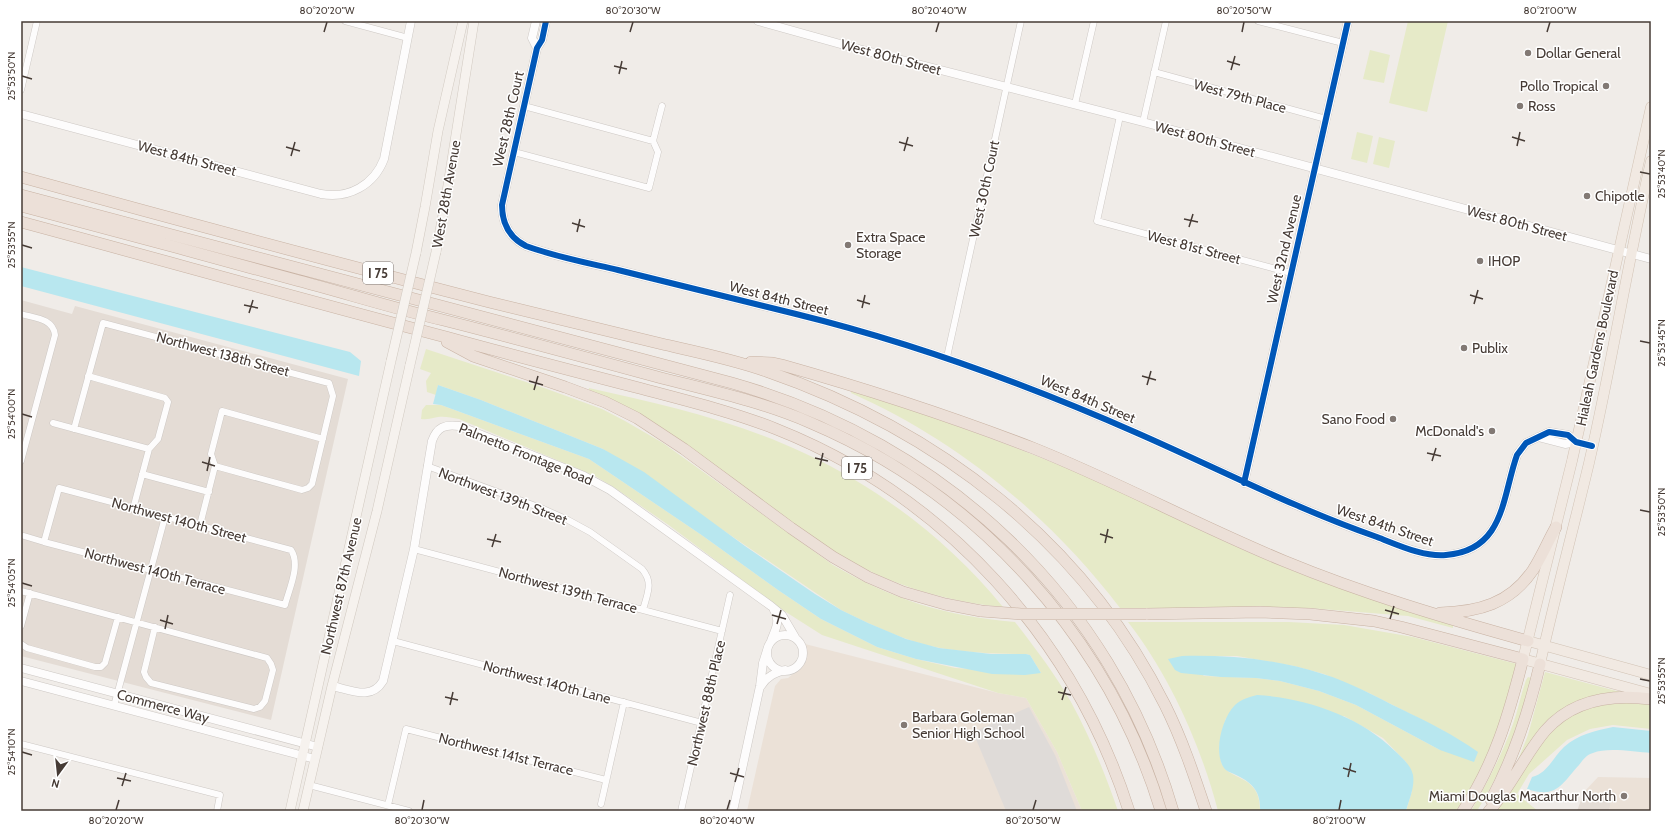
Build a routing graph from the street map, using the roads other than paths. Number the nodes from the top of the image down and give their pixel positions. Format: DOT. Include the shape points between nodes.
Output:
graph roads {
  1 [pos="37,21"];
  2 [pos="345,21"];
  3 [pos="411,21"];
  4 [pos="463,21"];
  5 [pos="474,21"];
  6 [pos="536,21"];
  7 [pos="546,21"];
  8 [pos="758,21"];
  9 [pos="1021,21"];
  10 [pos="1094,21"];
  11 [pos="1166,21"];
  12 [pos="1258,21"];
  13 [pos="1348,21"];
  14 [pos="408,38"];
  15 [pos="1343,44"];
  16 [pos="537,48"];
  17 [pos="1154,72"];
  18 [pos="1006,87"];
  19 [pos="21,90"];
  20 [pos="1075,104"];
  21 [pos="524,106"];
  22 [pos="662,106"];
  23 [pos="1651,107"];
  24 [pos="21,114"];
  25 [pos="1120,116"];
  26 [pos="1326,119"];
  27 [pos="1143,122"];
  28 [pos="653,141"];
  29 [pos="514,152"];
  30 [pos="1651,161"];
  31 [pos="1315,168"];
  32 [pos="21,177"];
  33 [pos="21,195"];
  34 [pos="21,206"];
  35 [pos="21,222"];
  36 [pos="505,224"];
  37 [pos="1619,250"];
  38 [pos="1631,254"];
  39 [pos="1651,259"];
  40 [pos="1291,273"];
  41 [pos="21,314"];
  42 [pos="431,334"];
  43 [pos="947,357"];
  44 [pos="391,360"];
  45 [pos="736,362"];
  46 [pos="410,365"];
  47 [pos="88,376"];
  48 [pos="53,423"];
  49 [pos="74,429"];
  50 [pos="323,438"];
  51 [pos="1576,442"];
  52 [pos="1592,446"];
  53 [pos="149,449"];
  54 [pos="21,461"];
  55 [pos="215,466"];
  56 [pos="427,466"];
  57 [pos="142,474"];
  58 [pos="1244,483"];
  59 [pos="208,492"];
  60 [pos="133,508"];
  61 [pos="165,517"];
  62 [pos="200,525"];
  63 [pos="1556,527"];
  64 [pos="24,536"];
  65 [pos="44,542"];
  66 [pos="414,549"];
  67 [pos="151,570"];
  68 [pos="21,591"];
  69 [pos="30,593"];
  70 [pos="730,595"];
  71 [pos="285,605"];
  72 [pos="771,606"];
  73 [pos="643,610"];
  74 [pos="1429,613"];
  75 [pos="118,617"];
  76 [pos="137,622"];
  77 [pos="21,626"];
  78 [pos="155,627"];
  79 [pos="331,630"];
  80 [pos="722,631"];
  81 [pos="795,637"];
  82 [pos="393,640"];
  83 [pos="1528,641"];
  84 [pos="21,644"];
  85 [pos="770,644"];
  86 [pos="1544,646"];
  87 [pos="1523,659"];
  88 [pos="1540,664"];
  89 [pos="21,668"];
  90 [pos="785,670"];
  91 [pos="1651,675"];
  92 [pos="21,681"];
  93 [pos="332,686"];
  94 [pos="760,686"];
  95 [pos="117,693"];
  96 [pos="1651,694"];
  97 [pos="1651,699"];
  98 [pos="624,702"];
  99 [pos="114,706"];
  100 [pos="702,723"];
  101 [pos="305,743"];
  102 [pos="21,744"];
  103 [pos="318,747"];
  104 [pos="302,756"];
  105 [pos="315,759"];
  106 [pos="606,780"];
  107 [pos="309,785"];
  108 [pos="601,804"];
  109 [pos="388,805"];
  110 [pos="217,811"];
  111 [pos="290,811"];
  112 [pos="303,811"];
  113 [pos="409,811"];
  114 [pos="681,811"];
  115 [pos="733,811"];
  116 [pos="1129,811"];
  117 [pos="1161,811"];
  118 [pos="1173,811"];
  119 [pos="1206,811"];
  120 [pos="1463,811"];
  121 [pos="1486,811"];
  122 [pos="1489,811"];
  1 -- 19 [label="street"];
  2 -- 14 [label="street"];
  3 -- 14 [label="street"];
  4 -- 44 [label="main road, West 28th Avenue, bridge" via="438,131 416,253"];
  5 -- 46 [label="main road, West 28th Avenue, bridge" via="445,204"];
  6 -- 16 [label="street, West 28th Court" via="532,38"];
  7 -- 16 [label="street, West 28th Court" via="542,40"];
  8 -- 18 [label="street, West 80th Street"];
  9 -- 18 [label="street, West 30th Court"];
  10 -- 20 [label="street"];
  11 -- 17 [label="street"];
  12 -- 15 [label="street"];
  13 -- 15 [label="street, West 32nd Avenue"];
  14 -- 24 [label="street, West 84th Street" via="384,158 371,180 353,192 322,194"];
  15 -- 26 [label="street, West 32nd Avenue"];
  16 -- 21 [label="street, West 28th Court"];
  17 -- 26 [label="street, West 79th Place"];
  17 -- 27 [label="street"];
  18 -- 20 [label="street, West 80th Street"];
  18 -- 43 [label="street, West 30th Court"];
  20 -- 25 [label="street, West 80th Street"];
  21 -- 28 [label="street, West 28th Court"];
  21 -- 29 [label="street, West 28th Court"];
  22 -- 28 [label="street"];
  23 -- 37 [label="main road, Hialeah Gardens Boulevard"];
  25 -- 27 [label="street, West 80th Street"];
  25 -- 40 [label="street, West 81st Street" via="1097,221"];
  26 -- 31 [label="street, West 32nd Avenue"];
  27 -- 31 [label="street, West 80th Street"];
  28 -- 29 [label="street, West 28th Court" via="658,152 649,188"];
  29 -- 36 [label="street, West 28th Court" via="503,200"];
  30 -- 38 [label="main road, Hialeah Gardens Boulevard"];
  31 -- 37 [label="street, West 80th Street"];
  31 -- 40 [label="street, West 32nd Avenue"];
  32 -- 45 [label="highway, I 75" via="445,290"];
  33 -- 118 [label="highway" via="754,390 819,414 860,433 921,469 976,510 1012,542 1066,602 1125,693 1153,754"];
  34 -- 117 [label="highway" via="750,401 813,424 866,449 920,483 977,527 1016,564 1051,604 1085,649 1112,695 1142,757"];
  35 -- 42 [label="highway, I 75"];
  36 -- 43 [label="street, West 84th Street" via="516,240 535,250 824,321"];
  37 -- 38 [label="street, West 80th Street"];
  37 -- 51 [label="main road, Hialeah Gardens Boulevard"];
  38 -- 39 [label="street, West 80th Street"];
  38 -- 52 [label="main road, Hialeah Gardens Boulevard"];
  40 -- 58 [label="street, West 32nd Avenue"];
  41 -- 54 [label="street" via="47,322 55,335"];
  42 -- 87 [label="highway, bridge" via="468,354 566,387 637,418 833,557 868,577 903,592 982,611 1021,614 1310,614 1374,621"];
  42 -- 116 [label="highway, I 75" via="740,416 809,443 852,465 898,494 935,522 972,556 998,582 1037,630 1067,674 1092,720 1112,763"];
  43 -- 58 [label="street, West 84th Street" via="1025,385 1094,414"];
  44 -- 79 [label="main road, Northwest 87th Avenue"];
  45 -- 74 [label="highway" via="778,364 950,417 1088,472 1284,561"];
  45 -- 119 [label="highway, I 75" via="824,393 897,429 981,484 1046,540 1092,590 1142,664 1181,741"];
  46 -- 93 [label="main road, Northwest 87th Avenue" via="377,511"];
  47 -- 49 [label="street"];
  47 -- 50 [label="street, Northwest 138th Street" via="103,323 329,383 333,396"];
  47 -- 53 [label="street" via="165,398 168,402 158,439"];
  48 -- 49 [label="street"];
  49 -- 53 [label="street"];
  50 -- 55 [label="street" via="312,484 302,490"];
  50 -- 55 [label="street" via="222,411 211,454"];
  51 -- 52 [label="street, West 84th Street"];
  51 -- 58 [label="street, West 84th Street" via="1568,435 1552,432 1526,443 1518,453 1503,509 1494,528 1473,547 1449,555 1429,554 1402,546"];
  51 -- 63 [label="main road, Hialeah Gardens Boulevard"];
  52 -- 86 [label="main road, Hialeah Gardens Boulevard"];
  53 -- 57 [label="street"];
  55 -- 59 [label="street"];
  56 -- 66 [label="street, Palmetto Frontage Road"];
  56 -- 72 [label="street, Palmetto Frontage Road" via="436,432 442,426 450,425 459,426 584,476 632,505"];
  56 -- 73 [label="street, Northwest 139th Street" via="541,508 590,532 647,575 649,587"];
  57 -- 59 [label="street"];
  57 -- 60 [label="street"];
  59 -- 62 [label="street"];
  60 -- 61 [label="street, Northwest 140th Street"];
  60 -- 65 [label="street, Northwest 140th Street" via="59,488"];
  61 -- 62 [label="street, Northwest 140th Street"];
  61 -- 67 [label="street"];
  62 -- 71 [label="street, Northwest 140th Street" via="292,550 296,564"];
  63 -- 74 [label="highway" via="1530,574 1507,596 1476,610"];
  63 -- 83 [label="main road, Hialeah Gardens Boulevard"];
  64 -- 65 [label="street, Northwest 140th Terrace"];
  65 -- 67 [label="street, Northwest 140th Terrace"];
  66 -- 73 [label="street, Northwest 139th Terrace"];
  66 -- 82 [label="street, Palmetto Frontage Road"];
  67 -- 71 [label="street, Northwest 140th Terrace"];
  67 -- 76 [label="street"];
  68 -- 69 [label="street"];
  69 -- 75 [label="street"];
  69 -- 77 [label="street"];
  70 -- 80 [label="street, Northwest 88th Place"];
  72 -- 81 [label="street, Palmetto Frontage Road" via="782,615"];
  72 -- 85 [label="street" via="778,622"];
  73 -- 80 [label="street, Northwest 139th Terrace"];
  74 -- 83 [label="highway"];
  75 -- 76 [label="street"];
  75 -- 84 [label="street" via="105,663 101,667 27,648"];
  76 -- 78 [label="street"];
  76 -- 95 [label="street"];
  78 -- 78 [label="street" via="267,658 273,670 265,702 254,710 151,682 144,672"];
  79 -- 93 [label="main road" via="332,649 328,672"];
  79 -- 101 [label="main road, Northwest 87th Avenue"];
  80 -- 100 [label="street, Northwest 88th Place"];
  81 -- 85 [label="street" via="780,636"];
  81 -- 90 [label="street" via="802,645 802,660 795,668"];
  82 -- 93 [label="street, Palmetto Frontage Road" via="383,681 373,692 364,693"];
  82 -- 98 [label="street, Northwest 140th Lane"];
  83 -- 86 [label="main road"];
  83 -- 87 [label="main road, Hialeah Gardens Boulevard"];
  85 -- 90 [label="street" via="767,653 771,663"];
  85 -- 94 [label="street" via="763,663"];
  86 -- 88 [label="main road, Hialeah Gardens Boulevard"];
  86 -- 91 [label="main road"];
  87 -- 88 [label="main road"];
  87 -- 120 [label="highway" via="1511,708 1495,752 1479,786"];
  88 -- 96 [label="main road"];
  88 -- 121 [label="highway" via="1514,751"];
  89 -- 95 [label="street, Commerce Way"];
  90 -- 94 [label="street" via="772,674"];
  92 -- 99 [label="street, Commerce Way"];
  93 -- 103 [label="main road, Northwest 87th Avenue"];
  94 -- 115 [label="street"];
  95 -- 99 [label="street"];
  95 -- 101 [label="street, Commerce Way"];
  97 -- 122 [label="highway" via="1626,696 1589,702 1571,710 1545,731"];
  98 -- 100 [label="street, Northwest 140th Lane"];
  98 -- 106 [label="street"];
  99 -- 104 [label="street, Commerce Way"];
  100 -- 114 [label="street, Northwest 88th Place"];
  101 -- 103 [label="street, Commerce Way"];
  101 -- 104 [label="main road, Northwest 87th Avenue"];
  102 -- 110 [label="street" via="220,795"];
  103 -- 105 [label="main road, Northwest 87th Avenue"];
  104 -- 105 [label="street, Commerce Way"];
  104 -- 111 [label="main road, Northwest 87th Avenue"];
  105 -- 107 [label="main road, Northwest 87th Avenue"];
  106 -- 108 [label="street"];
  106 -- 109 [label="street, Northwest 141st Terrace" via="406,729"];
  107 -- 109 [label="street"];
  107 -- 112 [label="main road, Northwest 87th Avenue"];
  109 -- 113 [label="street"];
}
